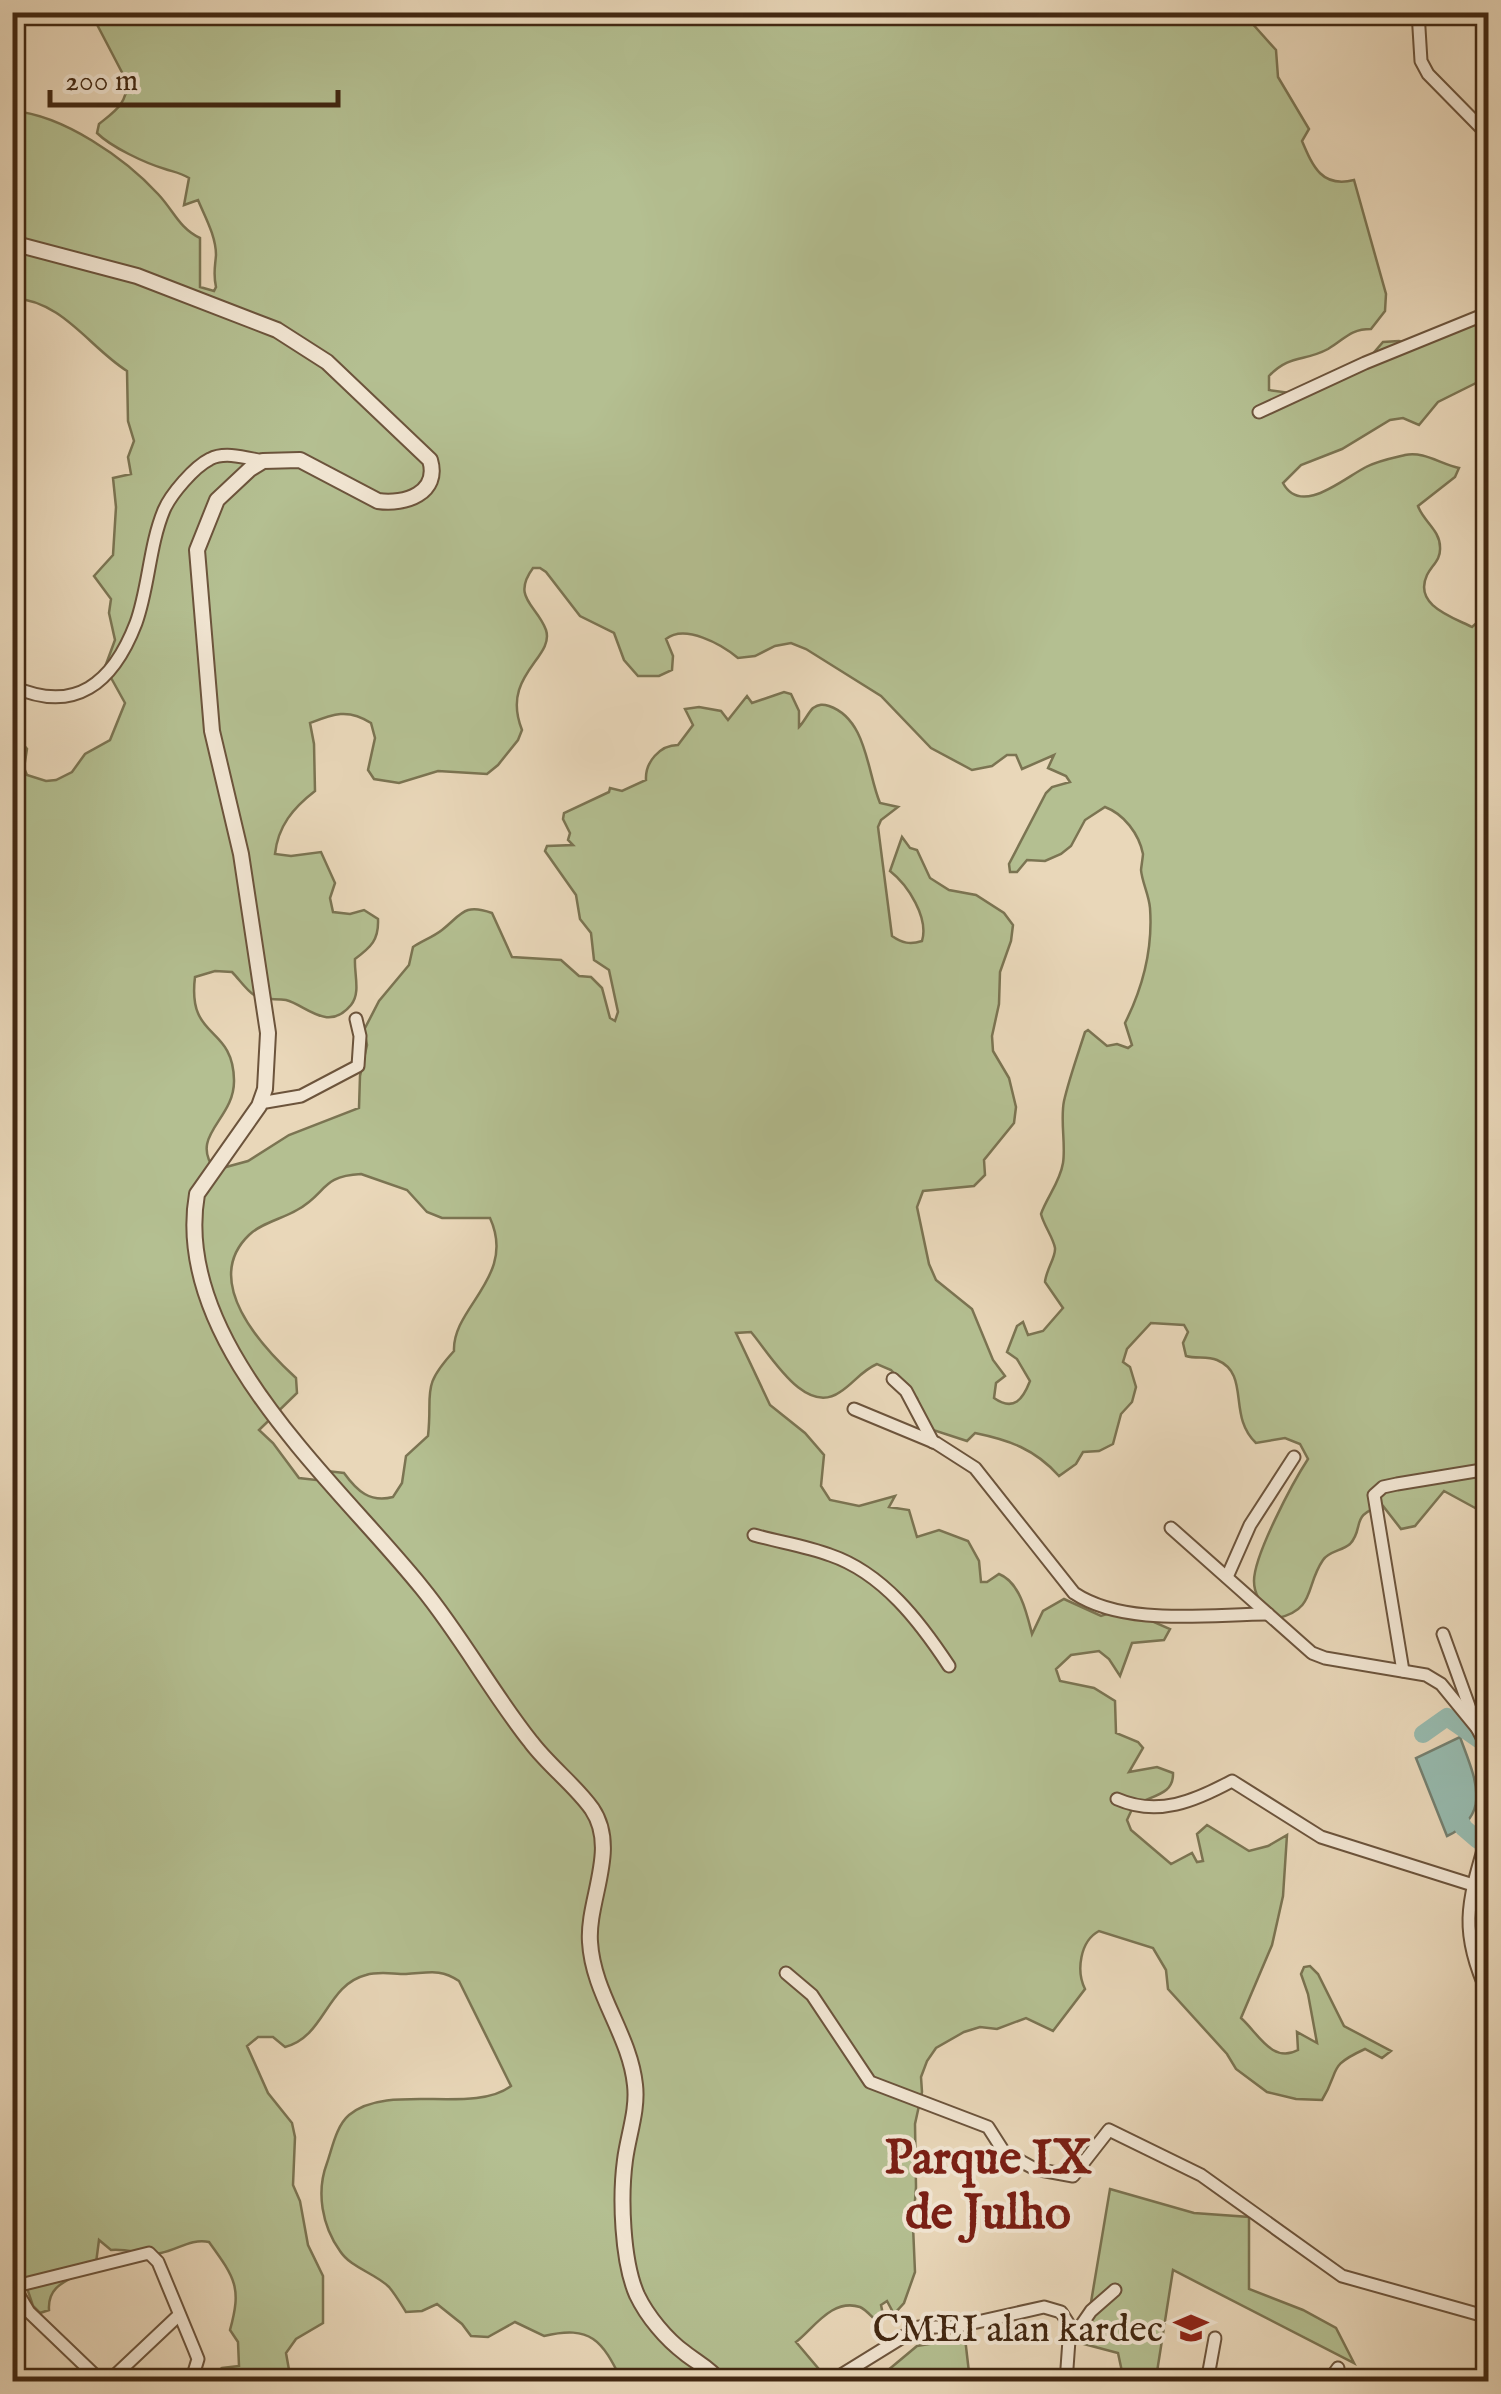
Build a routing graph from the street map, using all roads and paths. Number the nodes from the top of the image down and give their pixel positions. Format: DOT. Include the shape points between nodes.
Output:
graph roads {
  1 [pos="1418,12"];
  2 [pos="1488,135"];
  3 [pos="12,243"];
  4 [pos="1488,313"];
  5 [pos="1259,412"];
  6 [pos="263,461"];
  7 [pos="12,686"];
  8 [pos="356,1019"];
  9 [pos="260,1103"];
  10 [pos="893,1378"];
  11 [pos="854,1409"];
  12 [pos="933,1442"];
  13 [pos="1294,1457"];
  14 [pos="1488,1469"];
  15 [pos="1172,1528"];
  16 [pos="754,1535"];
  17 [pos="1227,1578"];
  18 [pos="1268,1614"];
  19 [pos="1443,1634"];
  20 [pos="950,1666"];
  21 [pos="1402,1670"];
  22 [pos="1488,1702"];
  23 [pos="1477,1728"];
  24 [pos="1487,1747"];
  25 [pos="1117,1799"];
  26 [pos="1488,1833"];
  27 [pos="1488,1876"];
  28 [pos="1474,1885"];
  29 [pos="786,1973"];
  30 [pos="1488,1994"];
  31 [pos="13,2287"];
  32 [pos="1115,2290"];
  33 [pos="179,2315"];
  34 [pos="1488,2317"];
  35 [pos="1216,2338"];
  36 [pos="1071,2340"];
  37 [pos="1338,2368"];
  38 [pos="1208,2380"];
  39 [pos="105,2382"];
  40 [pos="192,2382"];
  41 [pos="720,2382"];
  42 [pos="830,2382"];
  43 [pos="1066,2382"];
  44 [pos="1223,2382"];
  45 [pos="1328,2382"];
  1 -- 2 [label="street" via="1428,74"];
  3 -- 6 [label="street" via="137,276 277,330 327,362 424,453 433,471 424,491 388,503 300,460"];
  4 -- 5 [label="street"];
  6 -- 7 [label="street" via="224,455 206,460 165,508 137,620 97,682 60,700"];
  6 -- 9 [label="street" via="217,500 197,550 212,731 241,854 268,1033"];
  8 -- 9 [label="street" via="358,1066 300,1096"];
  9 -- 41 [label="street" via="197,1194 201,1280 217,1325 294,1442 423,1589 533,1745 593,1810 603,1848 589,1930 592,1960 636,2086 622,2200 637,2294 668,2339"];
  10 -- 12 [label="street"];
  11 -- 12 [label="street"];
  12 -- 18 [label="street" via="975,1468 1074,1593 1089,1602 1144,1615"];
  13 -- 17 [label="street" via="1250,1525"];
  14 -- 21 [label="street" via="1383,1487 1374,1495"];
  15 -- 17 [label="street"];
  16 -- 20 [label="street" via="834,1556 869,1578 916,1616"];
  17 -- 18 [label="street"];
  18 -- 21 [label="street" via="1324,1658"];
  19 -- 23 [label="street"];
  21 -- 23 [label="street" via="1440,1684"];
  22 -- 24 [label="street"];
  23 -- 24 [label="street"];
  25 -- 28 [label="street" via="1161,1808 1232,1781 1321,1836"];
  26 -- 28 [label="street"];
  27 -- 28 [label="street"];
  28 -- 30 [label="street" via="1466,1921"];
  29 -- 34 [label="street" via="812,1995 870,2082 988,2127 1004,2152 1035,2169 1073,2176 1109,2130 1201,2175 1342,2276"];
  31 -- 33 [label="street" via="144,2253 158,2262"];
  31 -- 39 [label="street" via="28,2312"];
  32 -- 36 [label="street"];
  33 -- 39 [label="street"];
  33 -- 40 [label="street" via="198,2358"];
  35 -- 38 [label="street"];
  36 -- 42 [label="street" via="1066,2318 1044,2307 919,2327"];
  36 -- 43 [label="street"];
  37 -- 45 [label="street"];
  38 -- 44 [label="street"];
}
